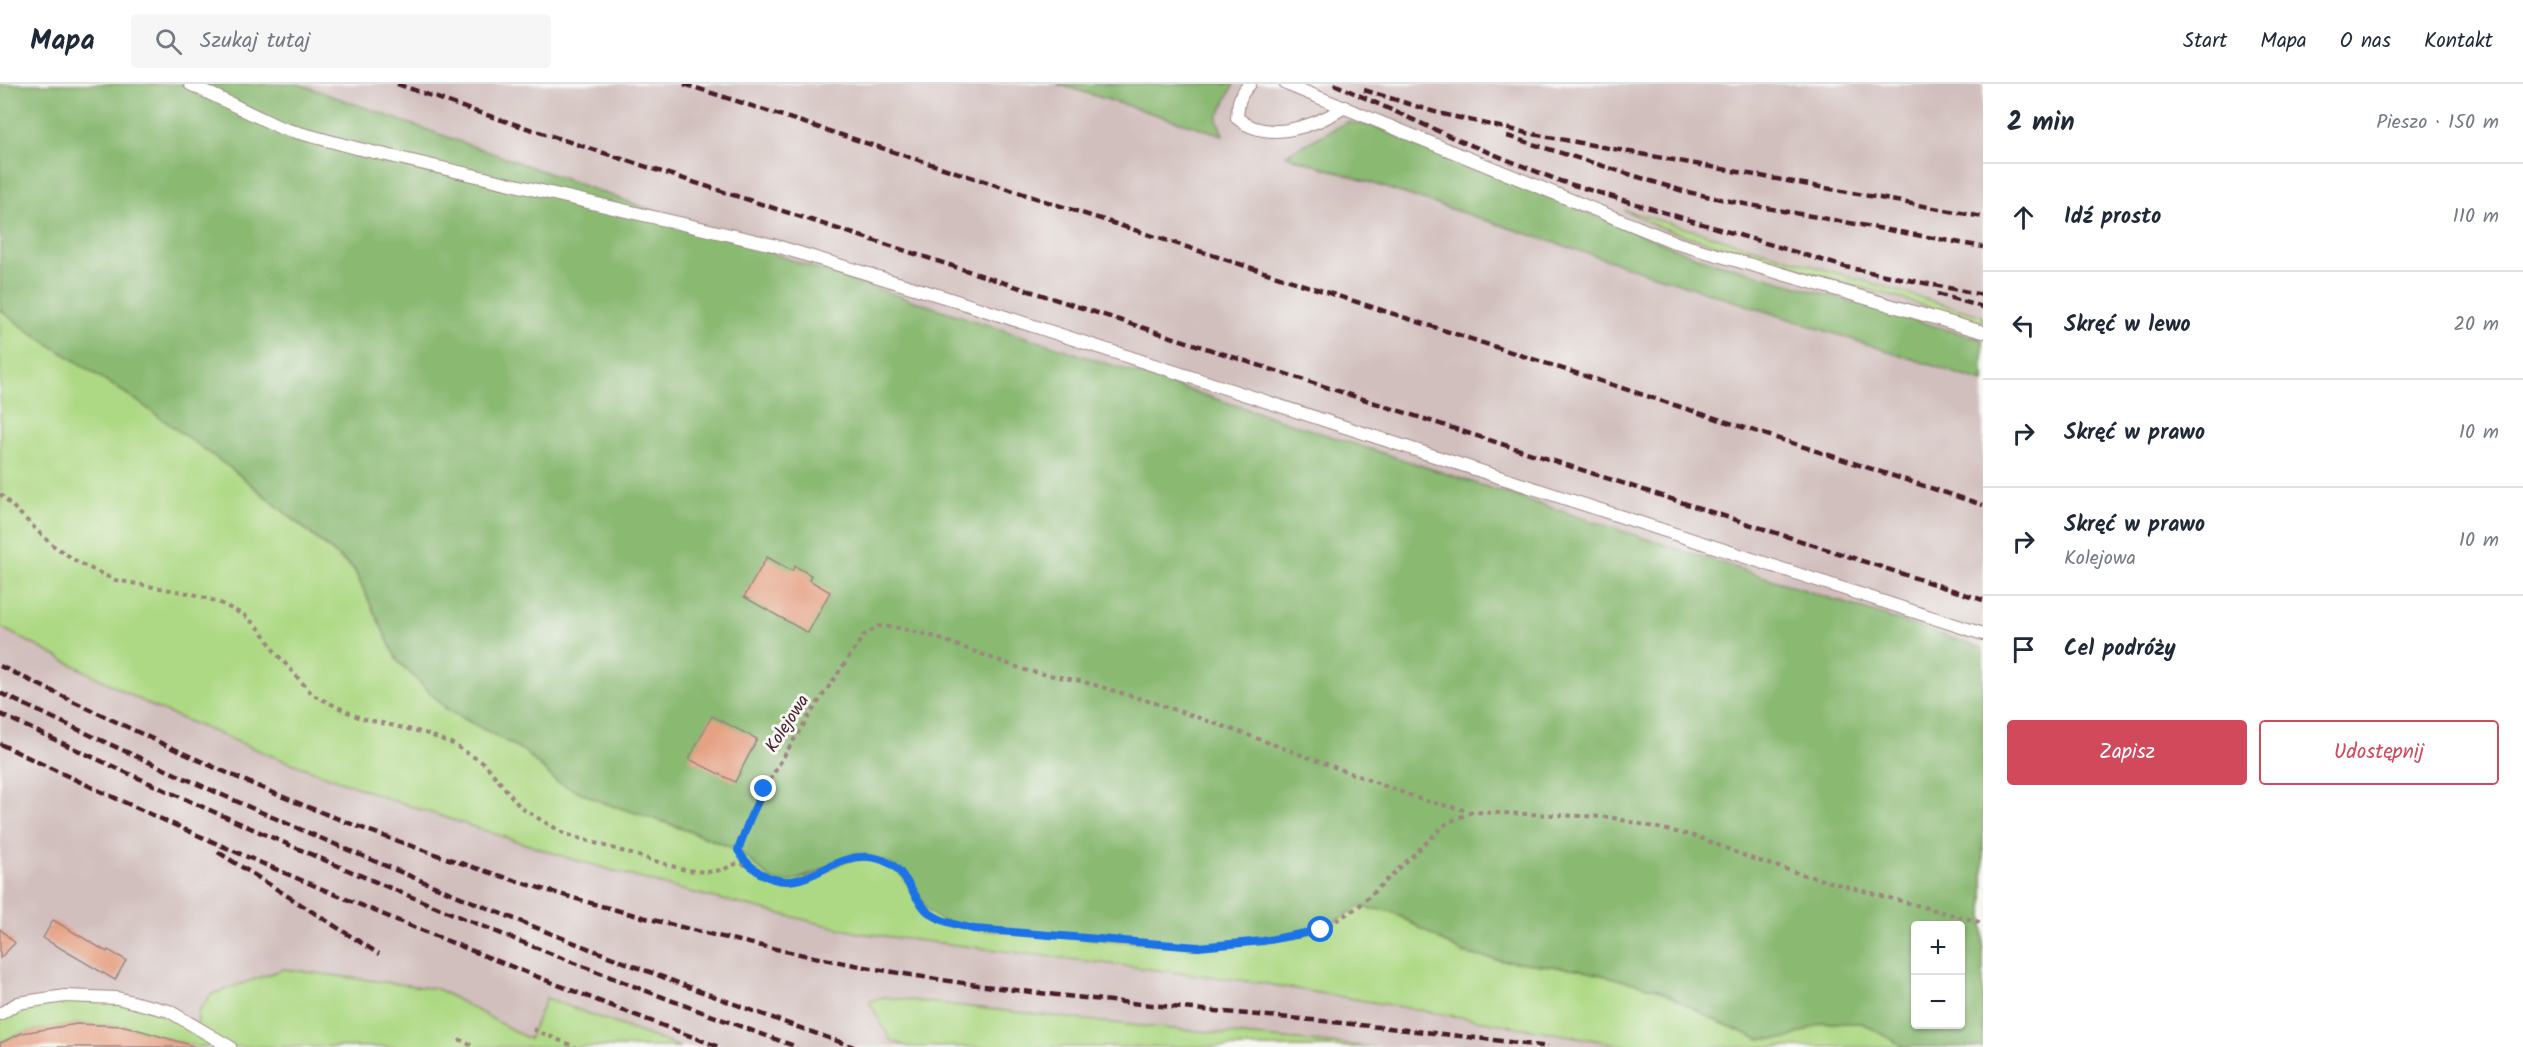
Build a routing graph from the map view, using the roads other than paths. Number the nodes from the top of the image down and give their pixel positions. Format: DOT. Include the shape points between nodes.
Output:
graph roads {
  1 [pos="190,84"];
  2 [pos="1250,84"];
  3 [pos="1286,84"];
  4 [pos="1345,107"];
  5 [pos="1983,332"];
  6 [pos="1983,634"];
  7 [pos="0,1014"];
  8 [pos="230,1047"];
  1 -- 6 [label="lane" via="282,128 773,245 944,297"];
  2 -- 4 [label="lane" via="1238,102 1237,118 1246,126 1273,131 1294,129 1322,121"];
  3 -- 4 [label="lane"];
  4 -- 5 [label="lane" via="1679,244"];
  7 -- 8 [label="lane" via="18,1003 64,996 117,998 169,1011"];
}
